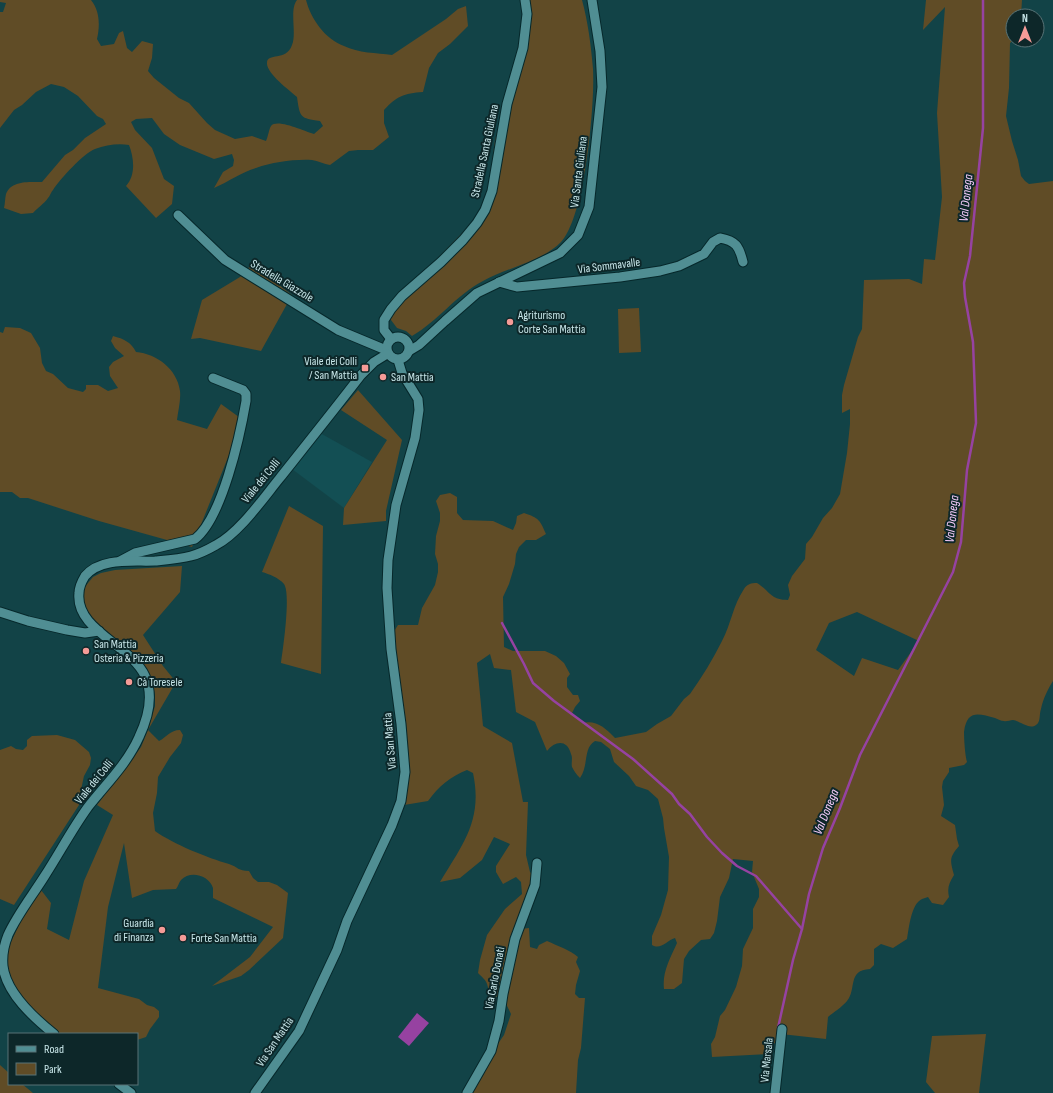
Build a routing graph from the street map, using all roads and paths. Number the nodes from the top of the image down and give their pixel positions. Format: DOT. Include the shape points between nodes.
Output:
graph roads {
  1 [pos="525,0"];
  2 [pos="592,0"];
  3 [pos="178,215"];
  4 [pos="743,262"];
  5 [pos="499,282"];
  6 [pos="391,339"];
  7 [pos="409,351"];
  8 [pos="387,352"];
  9 [pos="398,360"];
  10 [pos="213,378"];
  11 [pos="119,562"];
  12 [pos="0,612"];
  13 [pos="98,631"];
  14 [pos="537,864"];
  15 [pos="782,1029"];
  16 [pos="53,1033"];
  17 [pos="120,1085"];
  18 [pos="131,1093"];
  19 [pos="255,1093"];
  20 [pos="467,1093"];
  21 [pos="775,1093"];
  1 -- 6 [label="street, Stradella Santa Giuliana" via="527,14 523,48 507,104 492,191 485,210 463,240 391,309 384,320 384,330"];
  2 -- 5 [label="street, Via Santa Giuliana" via="600,51 602,87 589,207 578,235 560,253"];
  3 -- 8 [label="street, Stradella Giazzole" via="225,260 338,330"];
  4 -- 5 [label="street, Via Sommavalle" via="740,250 735,244 720,238 713,242 704,254 679,266 660,271 517,287"];
  5 -- 7 [label="street, Via Santa Giuliana" via="477,293 420,345"];
  6 -- 7 [label="street" via="396,337 405,340"];
  6 -- 8 [label="street"];
  7 -- 9 [label="street" via="405,357"];
  8 -- 9 [label="street" via="390,357"];
  8 -- 11 [label="street, Viale dei Colli" via="361,375 263,499 218,545 191,556 157,561"];
  9 -- 19 [label="street, Via San Mattia" via="402,373 418,399 419,410 415,438 396,505 388,560 391,649 405,772 401,801 299,1032"];
  10 -- 11 [label="street, Viale dei Colli" via="243,390 246,401 227,479 211,520 195,539 135,553"];
  11 -- 13 [label="street, Viale dei Colli" via="97,567 85,576 81,583 79,599 83,614"];
  12 -- 13 [label="street" via="67,630 85,633"];
  13 -- 16 [label="street, Viale dei Colli" via="126,653 141,669 147,681 150,697 148,713 139,738 128,758 88,808 8,936 3,956 6,979 12,991 31,1014"];
  14 -- 20 [label="street, Via Carlo Donati" via="535,885 515,939 491,1051"];
  15 -- 21 [label="street, Via Marsala"];
  17 -- 18 [label="street"];
}
